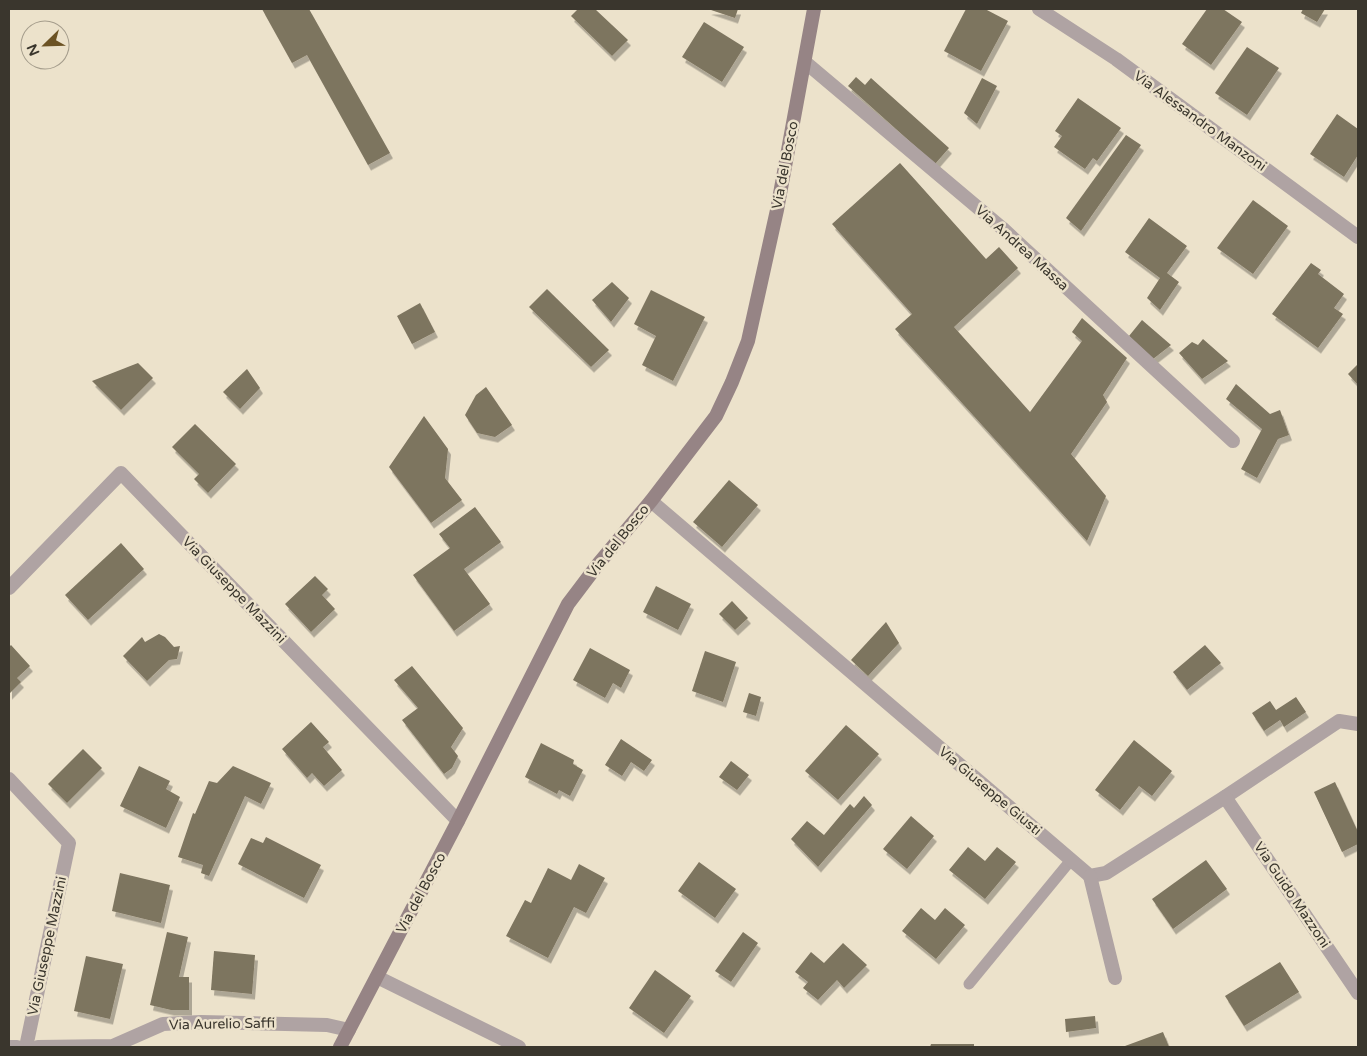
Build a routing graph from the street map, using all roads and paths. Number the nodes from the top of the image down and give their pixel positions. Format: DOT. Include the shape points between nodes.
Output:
graph roads {
  1 [pos="814,9"];
  2 [pos="1039,9"];
  3 [pos="805,62"];
  4 [pos="1358,237"];
  5 [pos="1233,441"];
  6 [pos="651,501"];
  7 [pos="9,588"];
  8 [pos="1358,724"];
  9 [pos="9,779"];
  10 [pos="1225,798"];
  11 [pos="458,821"];
  12 [pos="1071,860"];
  13 [pos="1090,876"];
  14 [pos="377,977"];
  15 [pos="1115,978"];
  16 [pos="969,984"];
  17 [pos="1358,993"];
  18 [pos="349,1030"];
  19 [pos="9,1047"];
  20 [pos="17,1047"];
  21 [pos="26,1047"];
  22 [pos="38,1047"];
  23 [pos="340,1047"];
  24 [pos="519,1047"];
  1 -- 3 [label="main road, Via del Bosco"];
  2 -- 4 [label="street, Via Alessandro Manzoni" via="1116,60"];
  3 -- 5 [label="street, Via Andrea Massa" via="1002,228"];
  3 -- 6 [label="main road, Via del Bosco" via="748,341 716,416"];
  6 -- 11 [label="main road, Via del Bosco" via="568,604"];
  6 -- 12 [label="street, Via Giuseppe Giusti"];
  7 -- 11 [label="street, Via Giuseppe Mazzini" via="121,473"];
  8 -- 10 [label="street" via="1339,721"];
  9 -- 21 [label="street, Via Giuseppe Mazzini" via="69,843"];
  10 -- 13 [label="street" via="1106,873"];
  10 -- 17 [label="street, Via Guido Mazzoni"];
  11 -- 14 [label="main road, Via del Bosco"];
  12 -- 13 [label="street, Via Giuseppe Giusti"];
  12 -- 16 [label="lane"];
  13 -- 15 [label="street"];
  14 -- 18 [label="main road, Via del Bosco"];
  14 -- 24 [label="street"];
  18 -- 22 [label="street, Via Aurelio Saffi" via="327,1025 162,1024 113,1046"];
  18 -- 23 [label="main road, Via del Bosco"];
  19 -- 20 [label="street"];
}
